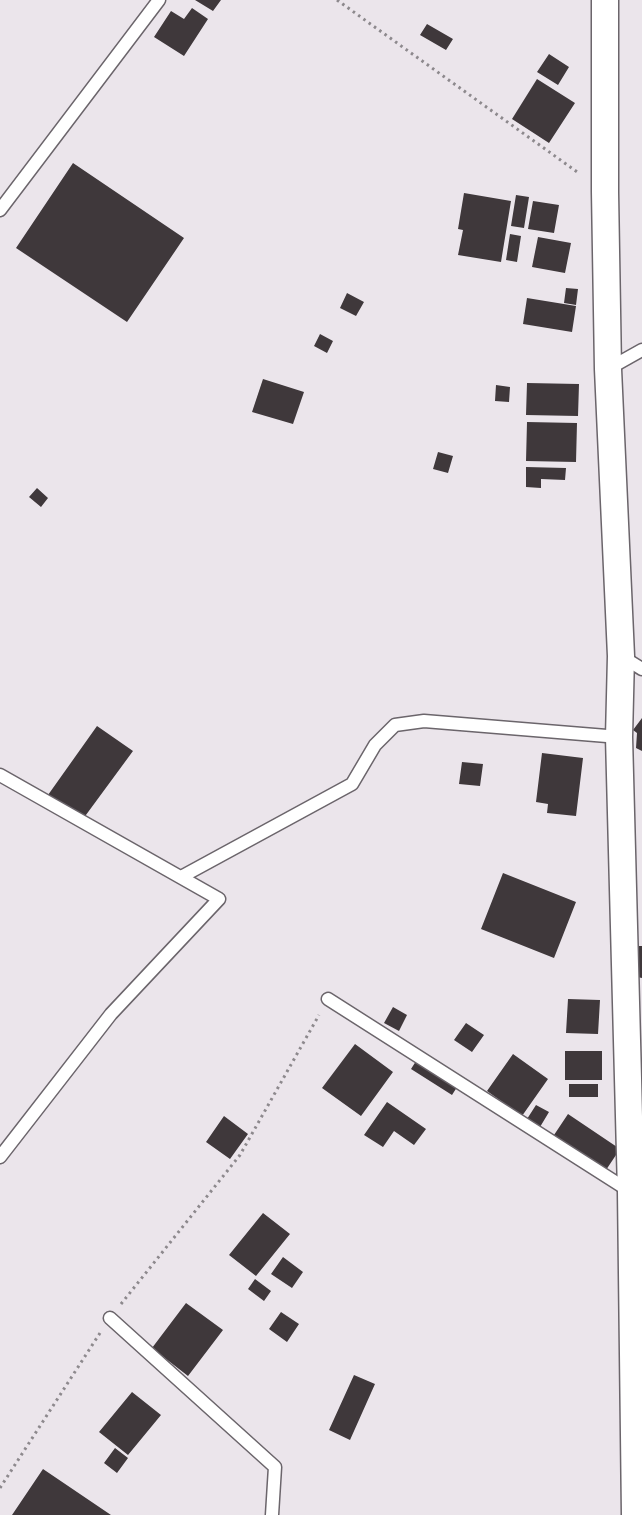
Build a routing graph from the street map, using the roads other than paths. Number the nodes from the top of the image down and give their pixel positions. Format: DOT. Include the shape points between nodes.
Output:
graph roads {
  1 [pos="159,0"];
  2 [pos="606,0"];
  3 [pos="0,210"];
  4 [pos="642,350"];
  5 [pos="608,369"];
  6 [pos="632,663"];
  7 [pos="619,738"];
  8 [pos="0,775"];
  9 [pos="181,876"];
  10 [pos="328,999"];
  11 [pos="634,1020"];
  12 [pos="0,1157"];
  13 [pos="631,1192"];
  14 [pos="110,1318"];
  15 [pos="272,1515"];
  16 [pos="635,1515"];
  1 -- 3 [label="lane"];
  2 -- 5 [label="street"];
  4 -- 5 [label="lane"];
  5 -- 6 [label="street"];
  6 -- 7 [label="street"];
  7 -- 9 [label="lane" via="424,721 395,725 375,745 352,784"];
  7 -- 11 [label="street"];
  8 -- 9 [label="lane"];
  9 -- 12 [label="lane" via="219,899 111,1014"];
  10 -- 13 [label="lane"];
  11 -- 13 [label="street"];
  13 -- 16 [label="street"];
  14 -- 15 [label="lane" via="276,1466"];
}
